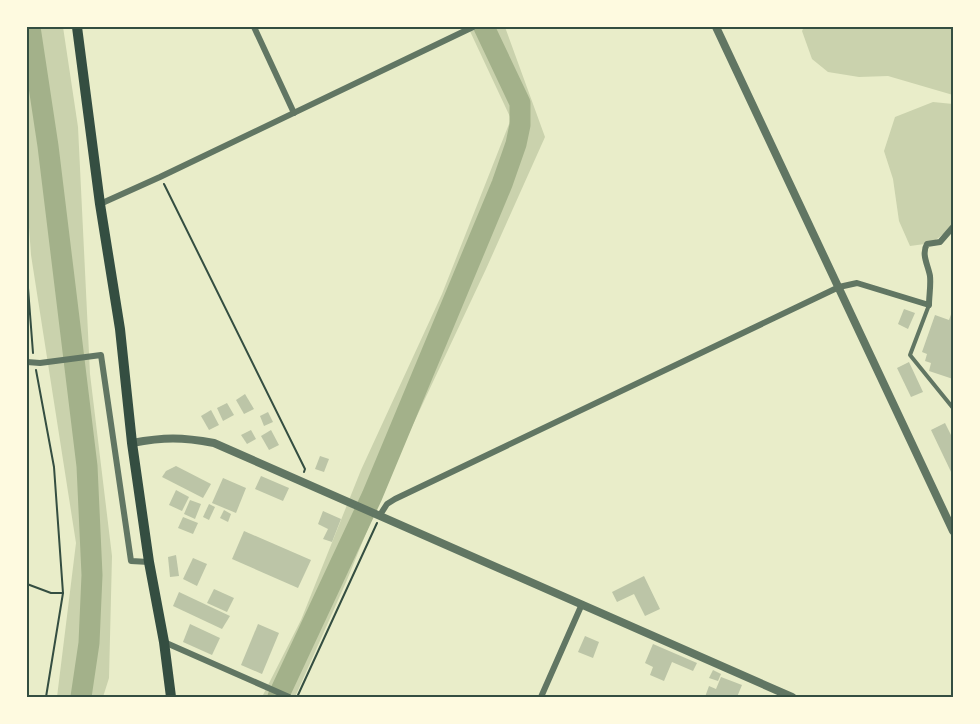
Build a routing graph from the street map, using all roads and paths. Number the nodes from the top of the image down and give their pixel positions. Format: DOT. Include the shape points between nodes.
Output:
graph roads {
  1 [pos="77,27"];
  2 [pos="254,27"];
  3 [pos="473,27"];
  4 [pos="716,27"];
  5 [pos="294,113"];
  6 [pos="160,177"];
  7 [pos="100,204"];
  8 [pos="953,228"];
  9 [pos="27,275"];
  10 [pos="839,287"];
  11 [pos="929,306"];
  12 [pos="34,362"];
  13 [pos="953,408"];
  14 [pos="132,443"];
  15 [pos="301,481"];
  16 [pos="380,515"];
  17 [pos="953,531"];
  18 [pos="149,562"];
  19 [pos="27,584"];
  20 [pos="63,593"];
  21 [pos="582,604"];
  22 [pos="164,642"];
  23 [pos="46,697"];
  24 [pos="171,697"];
  25 [pos="289,697"];
  26 [pos="297,697"];
  27 [pos="541,697"];
  28 [pos="792,697"];
  1 -- 7 [label="main road"];
  2 -- 5 [label="street"];
  3 -- 5 [label="street"];
  4 -- 10 [label="street"];
  5 -- 6 [label="street"];
  6 -- 7 [label="street"];
  6 -- 15 [label="path" via="305,470"];
  7 -- 14 [label="main road" via="120,328"];
  8 -- 11 [label="street" via="939,242 925,247"];
  9 -- 12 [label="path"];
  10 -- 11 [label="street" via="857,283"];
  10 -- 16 [label="street" via="395,499"];
  10 -- 17 [label="street"];
  11 -- 13 [label="lane" via="910,355"];
  12 -- 18 [label="street" via="101,356 131,561"];
  12 -- 20 [label="path" via="54,466"];
  14 -- 15 [label="street" via="162,438 214,443"];
  14 -- 18 [label="main road"];
  15 -- 16 [label="street"];
  16 -- 21 [label="street"];
  16 -- 26 [label="path"];
  18 -- 22 [label="main road"];
  19 -- 20 [label="path"];
  20 -- 23 [label="path"];
  21 -- 27 [label="street"];
  21 -- 28 [label="street"];
  22 -- 24 [label="main road"];
  22 -- 25 [label="street"];
}
